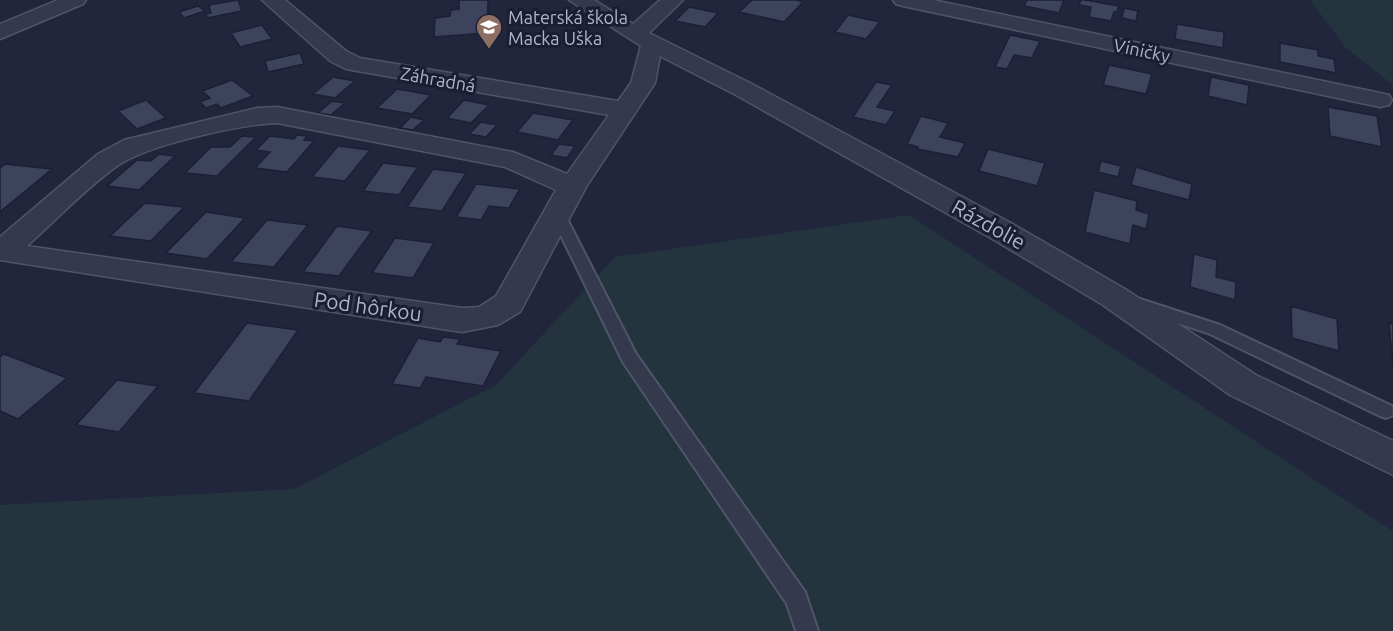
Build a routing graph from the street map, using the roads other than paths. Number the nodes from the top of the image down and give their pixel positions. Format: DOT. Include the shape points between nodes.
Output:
graph roads {
  1 [pos="272,0"];
  2 [pos="579,0"];
  3 [pos="673,0"];
  4 [pos="903,0"];
  5 [pos="72,2"];
  6 [pos="990,9"];
  7 [pos="0,32"];
  8 [pos="644,39"];
  9 [pos="1380,100"];
  10 [pos="625,110"];
  11 [pos="572,187"];
  12 [pos="557,213"];
  13 [pos="1,250"];
  14 [pos="1114,297"];
  15 [pos="1386,411"];
  16 [pos="1386,454"];
  17 [pos="807,631"];
  1 -- 10 [label="street, Záhradná" via="338,56 354,64"];
  2 -- 8 [label="street, Rázdolie"];
  3 -- 8 [label="street"];
  4 -- 6 [label="street, Viničky"];
  5 -- 7 [label="street"];
  6 -- 9 [label="street, Viničky"];
  8 -- 10 [label="street, Pod hôrkou" via="649,50 648,71"];
  8 -- 14 [label="street, Rázdolie" via="1000,230"];
  10 -- 11 [label="street, Pod hôrkou"];
  11 -- 12 [label="street, Pod hôrkou"];
  11 -- 13 [label="street" via="513,160 277,115 257,116 122,151"];
  12 -- 13 [label="street, Pod hôrkou" via="508,304 497,314 478,320"];
  12 -- 17 [label="lane" via="629,357 797,599"];
  14 -- 15 [label="lane" via="1214,329"];
  14 -- 16 [label="street, Rázdolie" via="1243,385"];
}
